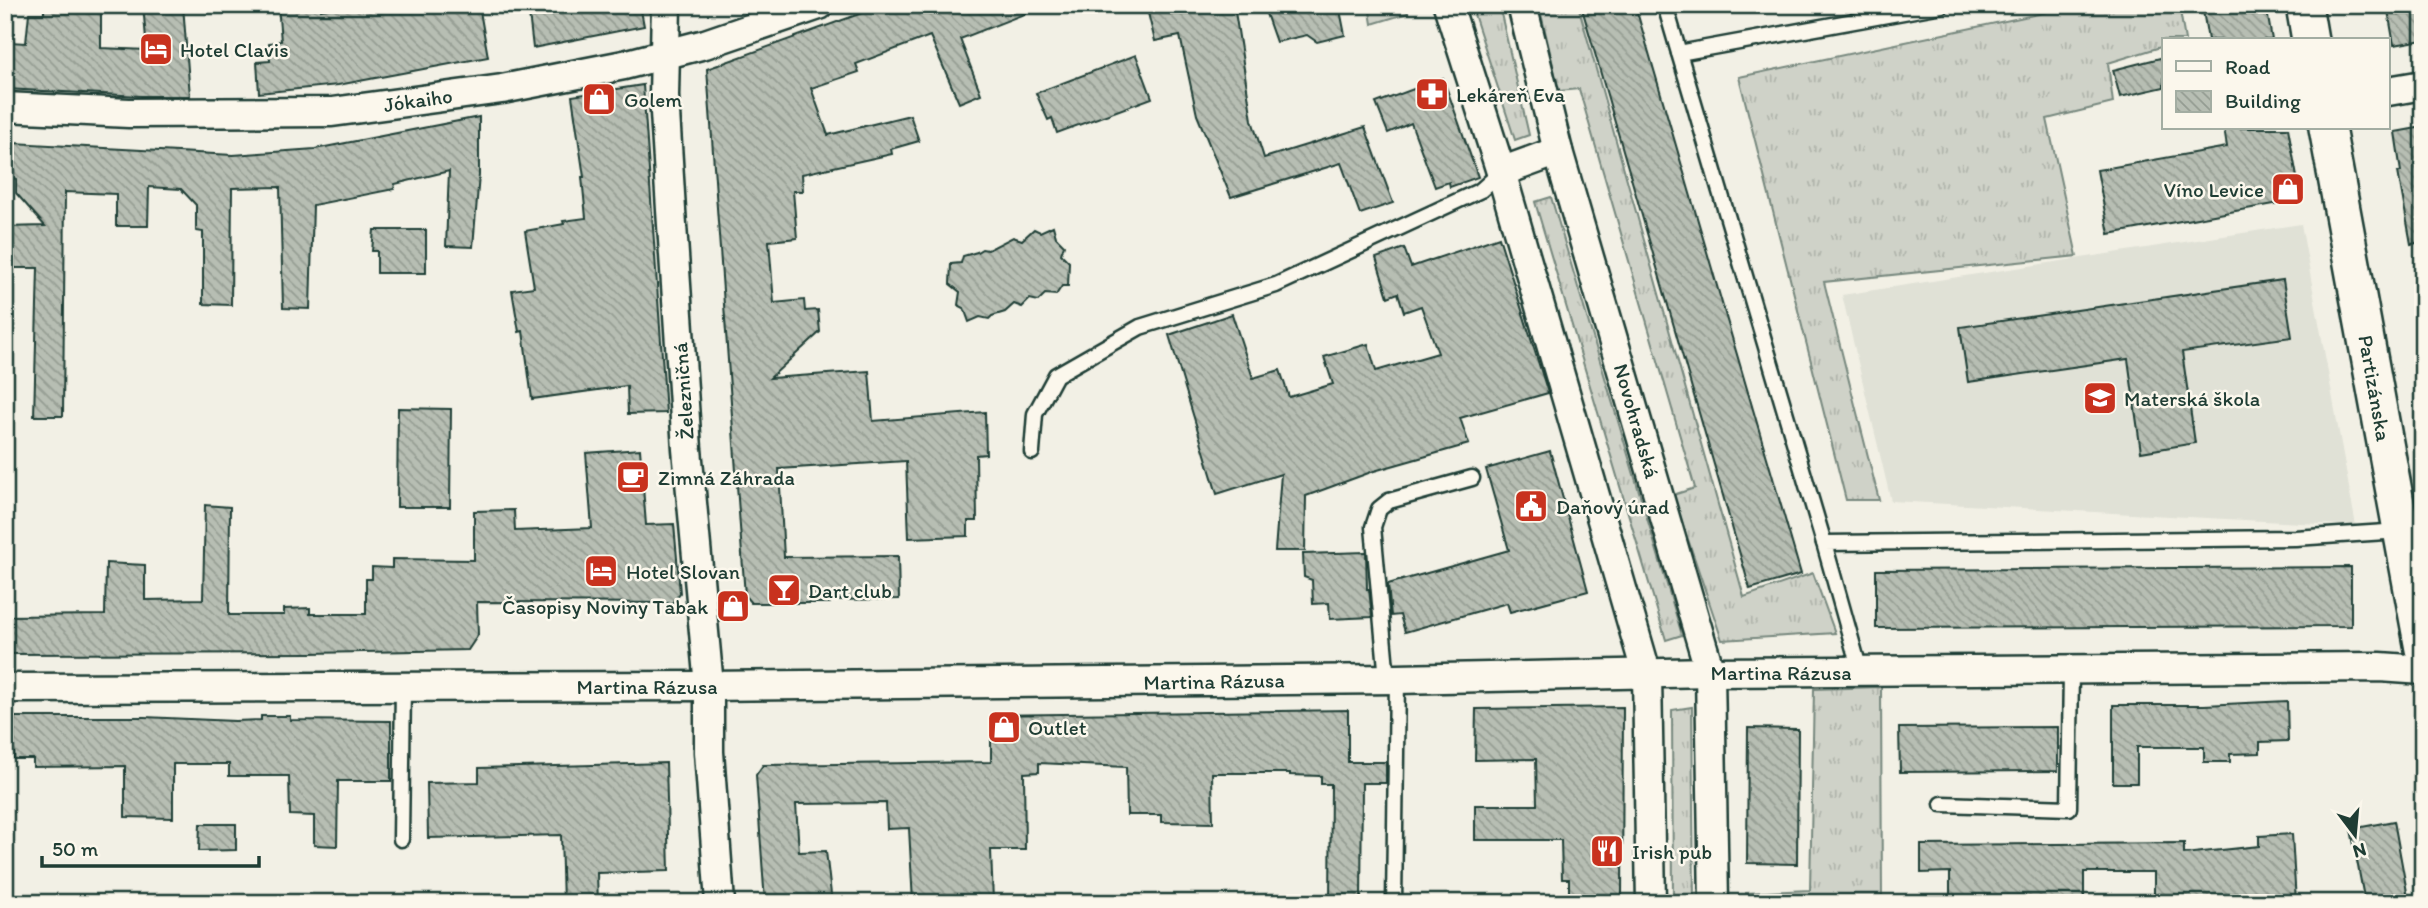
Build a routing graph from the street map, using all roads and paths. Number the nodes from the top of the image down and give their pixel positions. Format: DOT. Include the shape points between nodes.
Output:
graph roads {
  1 [pos="666,5"];
  2 [pos="819,5"];
  3 [pos="1448,5"];
  4 [pos="1522,5"];
  5 [pos="1665,5"];
  6 [pos="1942,5"];
  7 [pos="2304,5"];
  8 [pos="2311,38"];
  9 [pos="1679,52"];
  10 [pos="665,55"];
  11 [pos="2423,85"];
  12 [pos="2390,91"];
  13 [pos="5,107"];
  14 [pos="2327,130"];
  15 [pos="1558,151"];
  16 [pos="1502,172"];
  17 [pos="1032,452"];
  18 [pos="1472,478"];
  19 [pos="2401,531"];
  20 [pos="1824,543"];
  21 [pos="2423,649"];
  22 [pos="2423,670"];
  23 [pos="1860,671"];
  24 [pos="2071,671"];
  25 [pos="1710,672"];
  26 [pos="1647,675"];
  27 [pos="1392,679"];
  28 [pos="403,686"];
  29 [pos="709,686"];
  30 [pos="5,688"];
  31 [pos="1942,804"];
  32 [pos="401,839"];
  33 [pos="720,903"];
  34 [pos="1394,903"];
  35 [pos="1651,903"];
  36 [pos="1714,903"];
  1 -- 10 [label="street, Železničná"];
  2 -- 10 [label="street, Jókaiho"];
  3 -- 16 [label="street"];
  4 -- 15 [label="street, Novohradská"];
  5 -- 9 [label="lane"];
  6 -- 9 [label="lane"];
  7 -- 8 [label="street"];
  9 -- 20 [label="lane"];
  10 -- 13 [label="street, Jókaiho" via="502,89 332,112 129,113"];
  10 -- 29 [label="street, Železničná" via="684,409"];
  11 -- 12 [label="street"];
  14 -- 19 [label="street, Partizánska"];
  15 -- 16 [label="street"];
  15 -- 25 [label="street, Novohradská"];
  16 -- 17 [label="lane" via="1481,190 1276,285 1140,327 1056,375 1035,414"];
  16 -- 26 [label="street"];
  18 -- 27 [label="lane" via="1389,500 1378,509 1373,527"];
  19 -- 20 [label="lane" via="2295,538"];
  19 -- 21 [label="street, Partizánska"];
  20 -- 23 [label="lane"];
  22 -- 24 [label="street, Martina Rázusa"];
  23 -- 24 [label="street, Martina Rázusa"];
  23 -- 25 [label="street, Martina Rázusa"];
  24 -- 31 [label="lane" via="2069,808"];
  25 -- 26 [label="street, Martina Rázusa"];
  25 -- 36 [label="street, Novohradská"];
  26 -- 27 [label="street, Martina Rázusa"];
  26 -- 35 [label="street"];
  27 -- 29 [label="street, Martina Rázusa"];
  27 -- 34 [label="lane"];
  28 -- 29 [label="street, Martina Rázusa"];
  28 -- 30 [label="street, Martina Rázusa"];
  28 -- 32 [label="lane"];
  29 -- 33 [label="street, Železničná"];
}
